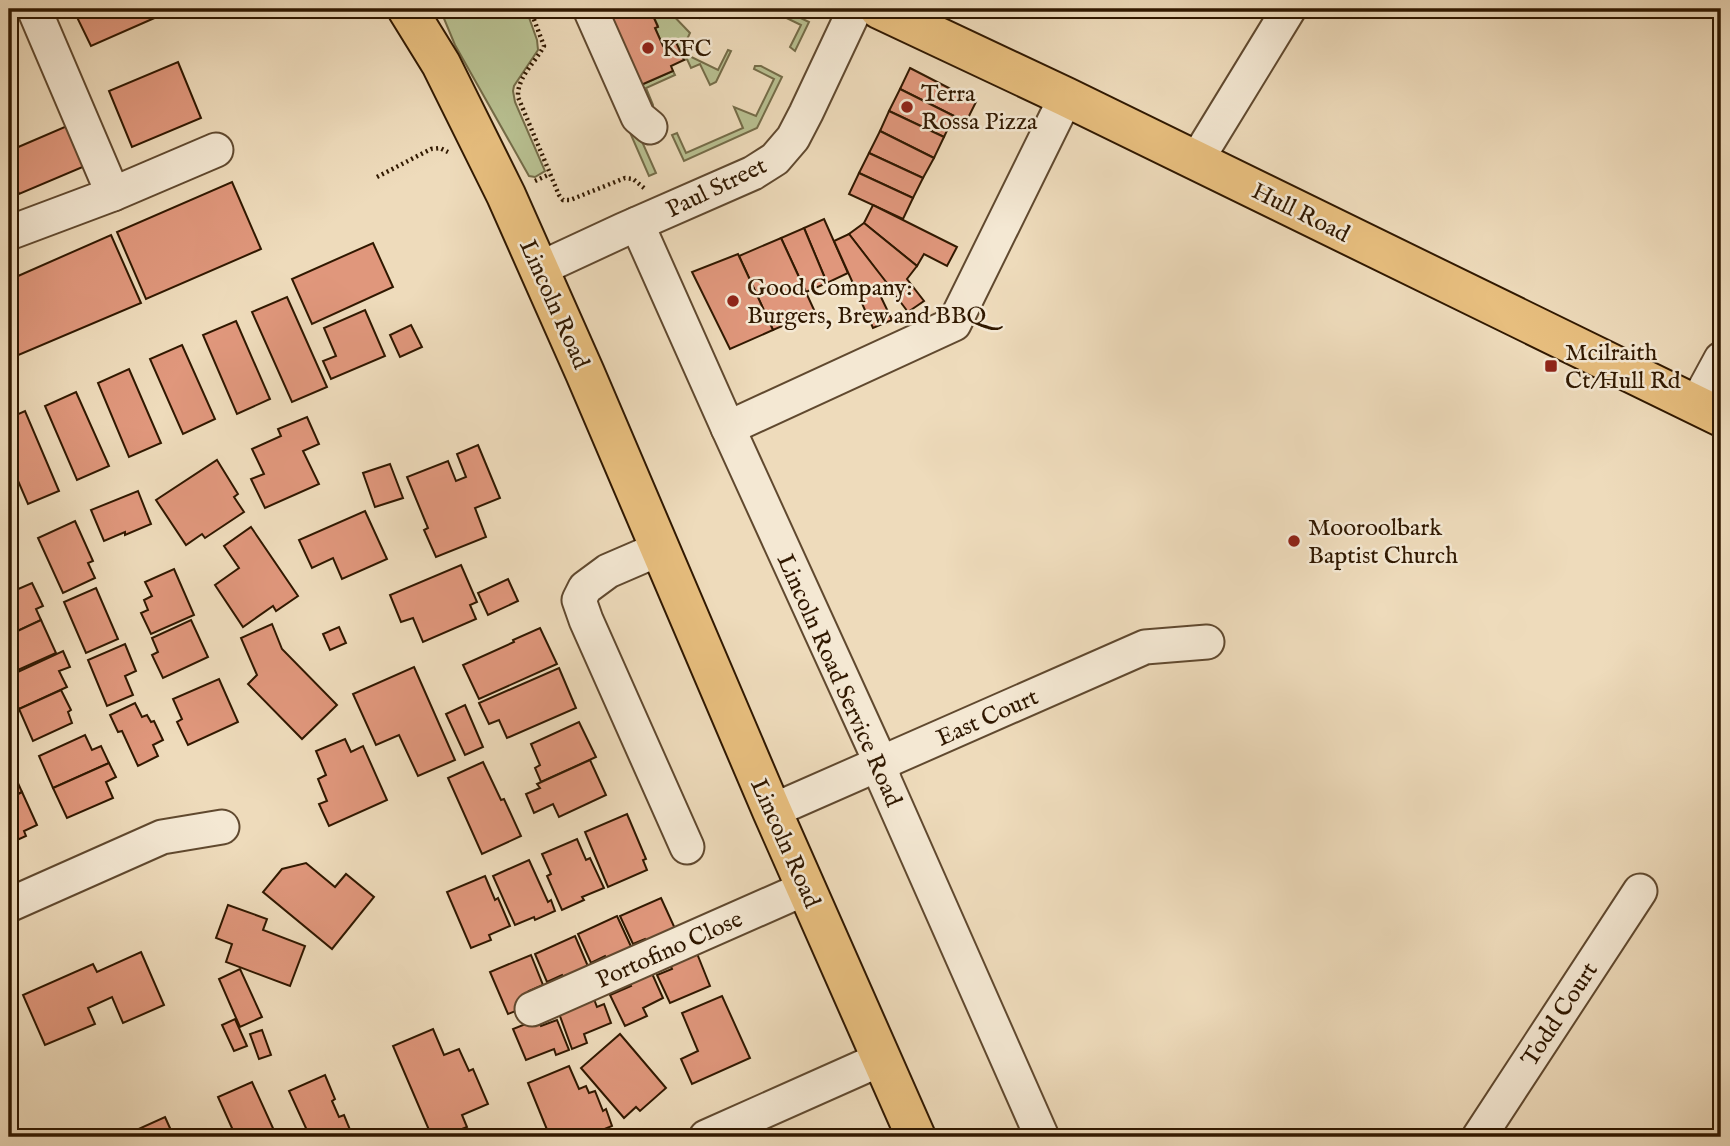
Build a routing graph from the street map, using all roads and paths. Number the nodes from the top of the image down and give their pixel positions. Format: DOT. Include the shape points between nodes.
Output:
graph roads {
  1 [pos="34,9"];
  2 [pos="407,9"];
  3 [pos="425,9"];
  4 [pos="590,9"];
  5 [pos="673,9"];
  6 [pos="855,9"];
  7 [pos="880,9"];
  8 [pos="1289,9"];
  9 [pos="700,17"];
  10 [pos="441,64"];
  11 [pos="1066,97"];
  12 [pos="650,127"];
  13 [pos="216,150"];
  14 [pos="1196,161"];
  15 [pos="113,194"];
  16 [pos="637,223"];
  17 [pos="9,233"];
  18 [pos="539,269"];
  19 [pos="1721,359"];
  20 [pos="1709,411"];
  21 [pos="728,428"];
  22 [pos="659,549"];
  23 [pos="1207,642"];
  24 [pos="879,765"];
  25 [pos="772,811"];
  26 [pos="222,827"];
  27 [pos="687,848"];
  28 [pos="806,888"];
  29 [pos="1640,891"];
  30 [pos="9,905"];
  31 [pos="532,1009"];
  32 [pos="881,1059"];
  33 [pos="706,1137"];
  34 [pos="915,1137"];
  35 [pos="1042,1137"];
  36 [pos="1479,1137"];
  1 -- 15 [label="street"];
  2 -- 10 [label="main road, Lincoln Road"];
  3 -- 10 [label="main road, Lincoln Road"];
  4 -- 12 [label="street" via="638,117"];
  5 -- 9 [label="path"];
  6 -- 16 [label="street, Paul Street" via="793,138 775,159"];
  7 -- 11 [label="main road, Hull Road"];
  8 -- 14 [label="street"];
  10 -- 18 [label="main road, Lincoln Road"];
  11 -- 14 [label="main road, Hull Road"];
  11 -- 21 [label="street" via="954,324"];
  13 -- 15 [label="street"];
  14 -- 20 [label="main road, Hull Road"];
  15 -- 17 [label="street"];
  16 -- 18 [label="street, Paul Street"];
  16 -- 21 [label="street, Lincoln Road Service Road"];
  18 -- 22 [label="main road, Lincoln Road"];
  19 -- 20 [label="street"];
  21 -- 24 [label="street, Lincoln Road Service Road"];
  22 -- 25 [label="main road, Lincoln Road"];
  22 -- 27 [label="street" via="608,571 584,587 579,600"];
  23 -- 24 [label="street, East Court" via="1145,647"];
  24 -- 25 [label="street, East Court"];
  24 -- 35 [label="street, Lincoln Road Service Road"];
  25 -- 28 [label="main road, Lincoln Road"];
  26 -- 30 [label="street" via="162,837"];
  28 -- 31 [label="street, Portofino Close"];
  28 -- 32 [label="main road, Lincoln Road"];
  29 -- 36 [label="street, Todd Court"];
  32 -- 33 [label="street"];
  32 -- 34 [label="main road, Lincoln Road"];
}
